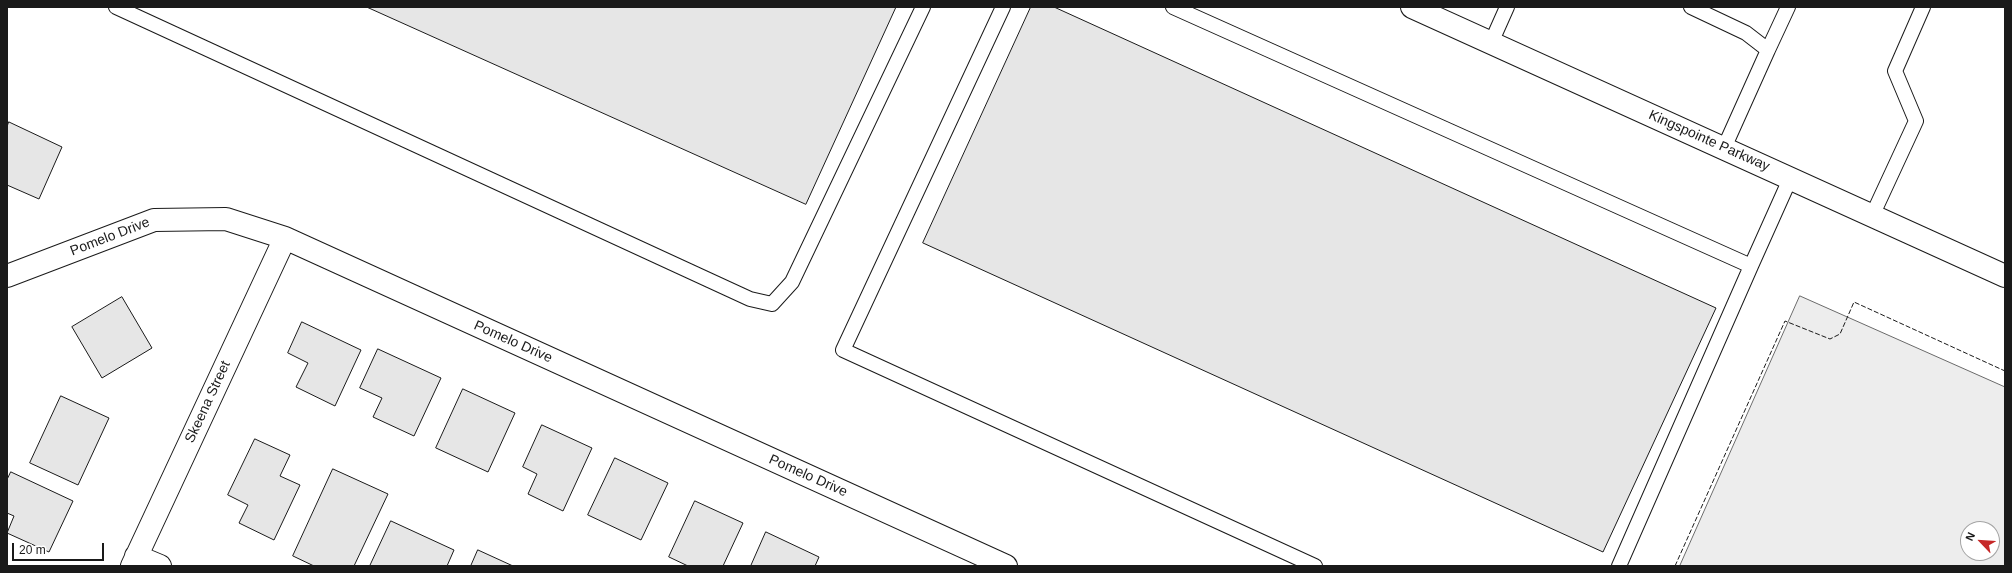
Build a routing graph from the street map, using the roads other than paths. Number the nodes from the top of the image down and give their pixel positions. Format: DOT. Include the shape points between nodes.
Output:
graph roads {
  1 [pos="116,7"];
  2 [pos="923,7"];
  3 [pos="1002,7"];
  4 [pos="1173,7"];
  5 [pos="1412,7"];
  6 [pos="1507,7"];
  7 [pos="1691,7"];
  8 [pos="1788,7"];
  9 [pos="1923,7"];
  10 [pos="1491,42"];
  11 [pos="1768,50"];
  12 [pos="1724,148"];
  13 [pos="1790,178"];
  14 [pos="1872,216"];
  15 [pos="285,238"];
  16 [pos="1751,266"];
  17 [pos="7,276"];
  18 [pos="2005,276"];
  19 [pos="134,561"];
  20 [pos="160,566"];
  21 [pos="1006,566"];
  22 [pos="1315,566"];
  23 [pos="1619,566"];
  1 -- 2 [label="lane" via="750,299 772,304 792,282"];
  3 -- 22 [label="lane" via="843,350"];
  4 -- 16 [label="lane"];
  5 -- 10 [label="street, Kingspointe Parkway"];
  6 -- 10 [label="lane"];
  7 -- 11 [label="lane" via="1746,32"];
  8 -- 11 [label="lane"];
  9 -- 14 [label="lane" via="1895,71 1916,121"];
  10 -- 12 [label="street, Kingspointe Parkway"];
  11 -- 12 [label="lane"];
  12 -- 13 [label="street, Kingspointe Parkway"];
  13 -- 14 [label="street, Kingspointe Parkway"];
  13 -- 16 [label="lane"];
  14 -- 18 [label="street, Kingspointe Parkway"];
  15 -- 17 [label="street, Pomelo Drive" via="226,219 154,220"];
  15 -- 19 [label="street, Skeena Street"];
  15 -- 21 [label="street, Pomelo Drive"];
  16 -- 23 [label="lane"];
  19 -- 20 [label="street"];
}
